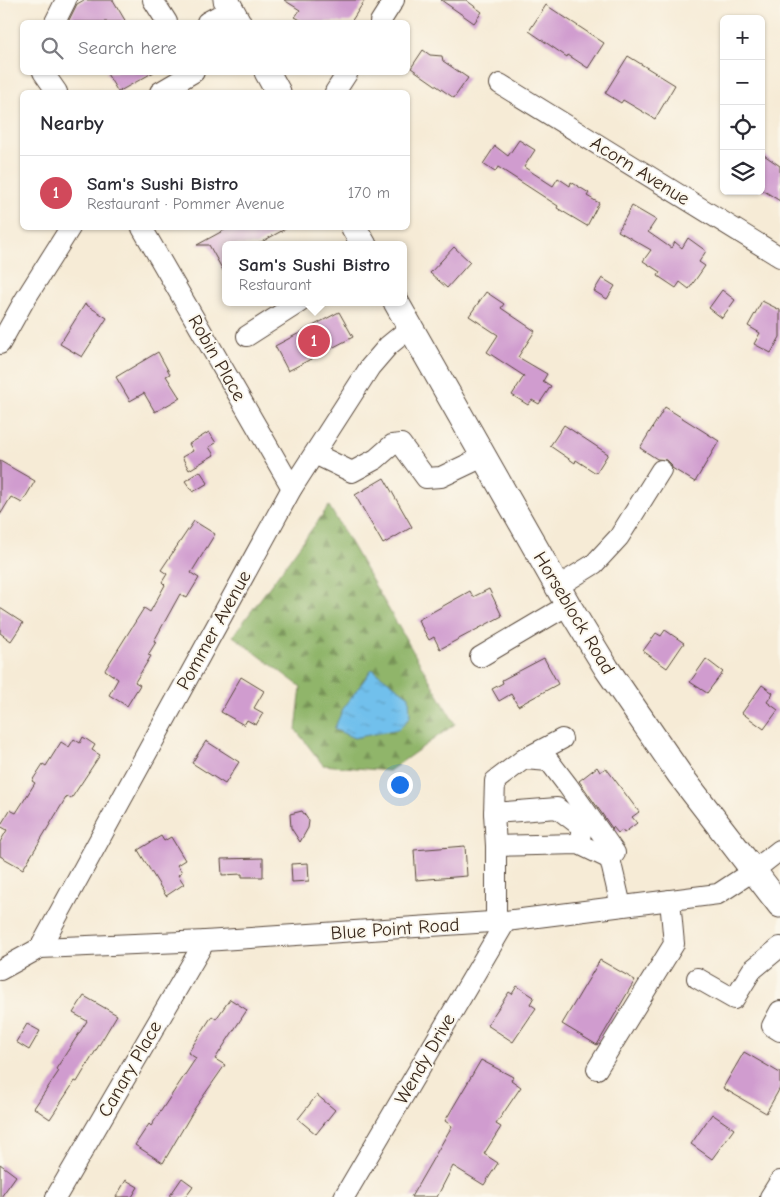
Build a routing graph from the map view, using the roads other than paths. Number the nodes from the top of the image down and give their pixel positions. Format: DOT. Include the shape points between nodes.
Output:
graph roads {
  1 [pos="66,0"];
  2 [pos="153,0"];
  3 [pos="391,1"];
  4 [pos="232,11"];
  5 [pos="56,20"];
  6 [pos="165,20"];
  7 [pos="212,20"];
  8 [pos="381,20"];
  9 [pos="45,75"];
  10 [pos="189,75"];
  11 [pos="269,75"];
  12 [pos="346,75"];
  13 [pos="500,84"];
  14 [pos="56,90"];
  15 [pos="163,90"];
  16 [pos="277,90"];
  17 [pos="336,90"];
  18 [pos="69,230"];
  19 [pos="143,230"];
  20 [pos="355,230"];
  21 [pos="362,241"];
  22 [pos="780,257"];
  23 [pos="294,306"];
  24 [pos="398,306"];
  25 [pos="410,328"];
  26 [pos="247,336"];
  27 [pos="0,344"];
  28 [pos="315,454"];
  29 [pos="483,457"];
  30 [pos="661,470"];
  31 [pos="292,488"];
  32 [pos="562,596"];
  33 [pos="480,657"];
  34 [pos="562,739"];
  35 [pos="524,760"];
  36 [pos="494,813"];
  37 [pos="579,844"];
  38 [pos="496,846"];
  39 [pos="780,850"];
  40 [pos="610,859"];
  41 [pos="753,871"];
  42 [pos="670,900"];
  43 [pos="780,905"];
  44 [pos="621,906"];
  45 [pos="501,922"];
  46 [pos="205,941"];
  47 [pos="780,946"];
  48 [pos="40,948"];
  49 [pos="0,970"];
  50 [pos="697,978"];
  51 [pos="780,1011"];
  52 [pos="780,1031"];
  53 [pos="597,1069"];
  54 [pos="780,1181"];
  55 [pos="56,1197"];
  56 [pos="344,1197"];
  57 [pos="770,1197"];
  1 -- 5 [label="street"];
  2 -- 6 [label="street"];
  3 -- 8 [label="street"];
  4 -- 7 [label="street"];
  9 -- 14 [label="street"];
  10 -- 15 [label="street"];
  11 -- 16 [label="main road"];
  12 -- 17 [label="street"];
  13 -- 22 [label="street, Acorn Avenue"];
  18 -- 27 [label="street"];
  19 -- 31 [label="street, Robin Place"];
  20 -- 21 [label="main road"];
  23 -- 26 [label="street"];
  24 -- 25 [label="main road, Horseblock Road"];
  25 -- 28 [label="street, Pommer Avenue" via="370,367"];
  25 -- 29 [label="main road, Horseblock Road"];
  28 -- 29 [label="street" via="352,472 376,459 392,445 401,444 426,478 441,477"];
  28 -- 31 [label="street, Pommer Avenue"];
  29 -- 32 [label="main road, Horseblock Road"];
  30 -- 32 [label="street" via="619,537"];
  31 -- 48 [label="street, Pommer Avenue"];
  32 -- 33 [label="street"];
  32 -- 41 [label="main road, Horseblock Road" via="647,727"];
  34 -- 35 [label="street"];
  35 -- 36 [label="street" via="496,781"];
  35 -- 40 [label="street" via="549,761 615,852"];
  36 -- 37 [label="street" via="557,808 582,827"];
  36 -- 38 [label="street"];
  37 -- 38 [label="street"];
  37 -- 40 [label="street"];
  38 -- 45 [label="street"];
  39 -- 41 [label="street, Blue Point Road"];
  40 -- 44 [label="street"];
  41 -- 42 [label="street, Blue Point Road" via="718,894"];
  41 -- 43 [label="main road, Horseblock Road"];
  42 -- 44 [label="street, Blue Point Road"];
  42 -- 53 [label="street" via="674,944"];
  44 -- 45 [label="street, Blue Point Road"];
  45 -- 46 [label="street, Blue Point Road"];
  45 -- 56 [label="street, Wendy Drive"];
  46 -- 48 [label="street, Blue Point Road"];
  46 -- 55 [label="street, Canary Place"];
  47 -- 50 [label="street" via="752,970 734,999"];
  48 -- 49 [label="street, Blue Point Road"];
  51 -- 52 [label="street" via="772,1026"];
  54 -- 57 [label="street"];
}
